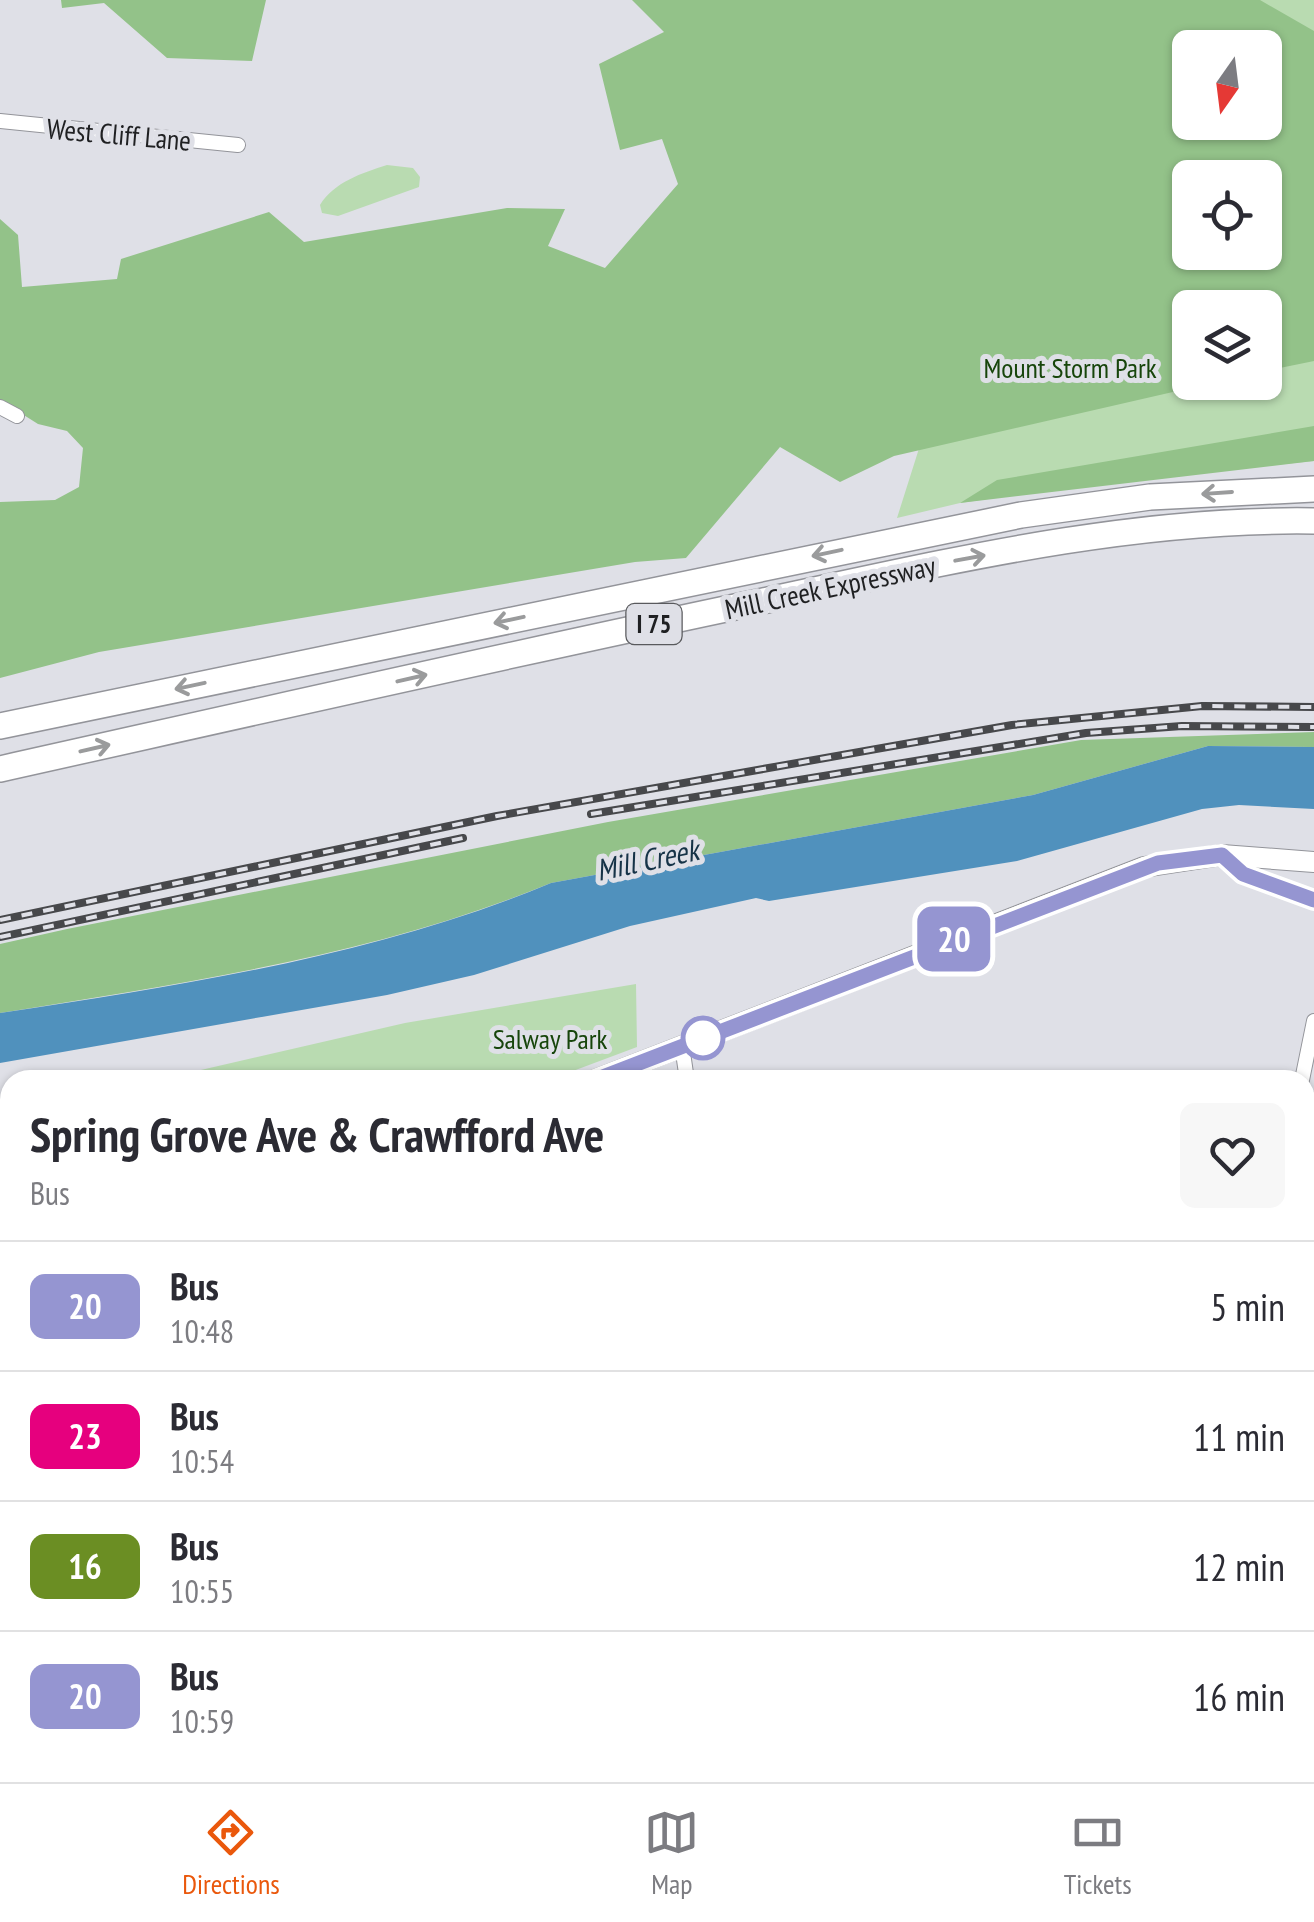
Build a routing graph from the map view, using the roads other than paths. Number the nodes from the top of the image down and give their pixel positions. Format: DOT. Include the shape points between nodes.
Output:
graph roads {
  1 [pos="0,122"];
  2 [pos="238,145"];
  3 [pos="0,407"];
  4 [pos="17,416"];
  5 [pos="1314,489"];
  6 [pos="1314,522"];
  7 [pos="0,726"];
  8 [pos="0,769"];
  9 [pos="1222,855"];
  10 [pos="1314,862"];
  11 [pos="1314,900"];
  12 [pos="1314,1021"];
  13 [pos="682,1046"];
  14 [pos="620,1070"];
  15 [pos="686,1070"];
  16 [pos="1304,1070"];
  1 -- 2 [label="street, West Cliff Lane"];
  3 -- 4 [label="street"];
  5 -- 7 [label="highway, Mill Creek Expressway / I 75, one-way" via="1150,497 1021,515"];
  8 -- 6 [label="highway, Mill Creek Expressway / I 75, one-way" via="950,561 1119,532"];
  9 -- 10 [label="main road"];
  9 -- 11 [label="street" via="1243,874"];
  9 -- 13 [label="main road" via="1144,867"];
  12 -- 16 [label="street"];
  13 -- 14 [label="main road"];
  13 -- 15 [label="street"];
}
